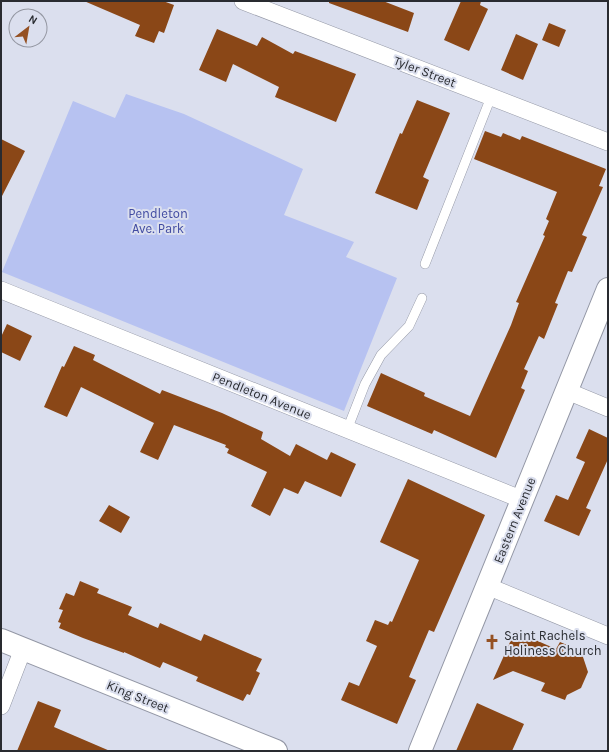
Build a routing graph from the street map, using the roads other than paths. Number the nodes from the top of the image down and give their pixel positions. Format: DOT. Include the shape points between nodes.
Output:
graph roads {
  1 [pos="243,1"];
  2 [pos="491,97"];
  3 [pos="608,142"];
  4 [pos="425,264"];
  5 [pos="608,289"];
  6 [pos="1,291"];
  7 [pos="422,298"];
  8 [pos="567,391"];
  9 [pos="608,408"];
  10 [pos="347,430"];
  11 [pos="523,500"];
  12 [pos="488,586"];
  13 [pos="608,636"];
  14 [pos="1,640"];
  15 [pos="24,649"];
  16 [pos="1,706"];
  17 [pos="276,751"];
  18 [pos="420,751"];
  1 -- 2 [label="street, Tyler Street"];
  2 -- 3 [label="street, Tyler Street"];
  2 -- 4 [label="lane"];
  5 -- 8 [label="street, Eastern Avenue"];
  6 -- 10 [label="street, Pendleton Avenue"];
  7 -- 10 [label="lane" via="409,326 381,355 365,384"];
  8 -- 9 [label="street"];
  8 -- 11 [label="street, Eastern Avenue"];
  10 -- 11 [label="street, Pendleton Avenue"];
  11 -- 12 [label="street, Eastern Avenue"];
  12 -- 13 [label="street"];
  12 -- 18 [label="street, Eastern Avenue"];
  14 -- 15 [label="street, King Street"];
  15 -- 16 [label="street"];
  15 -- 17 [label="street, King Street"];
}
